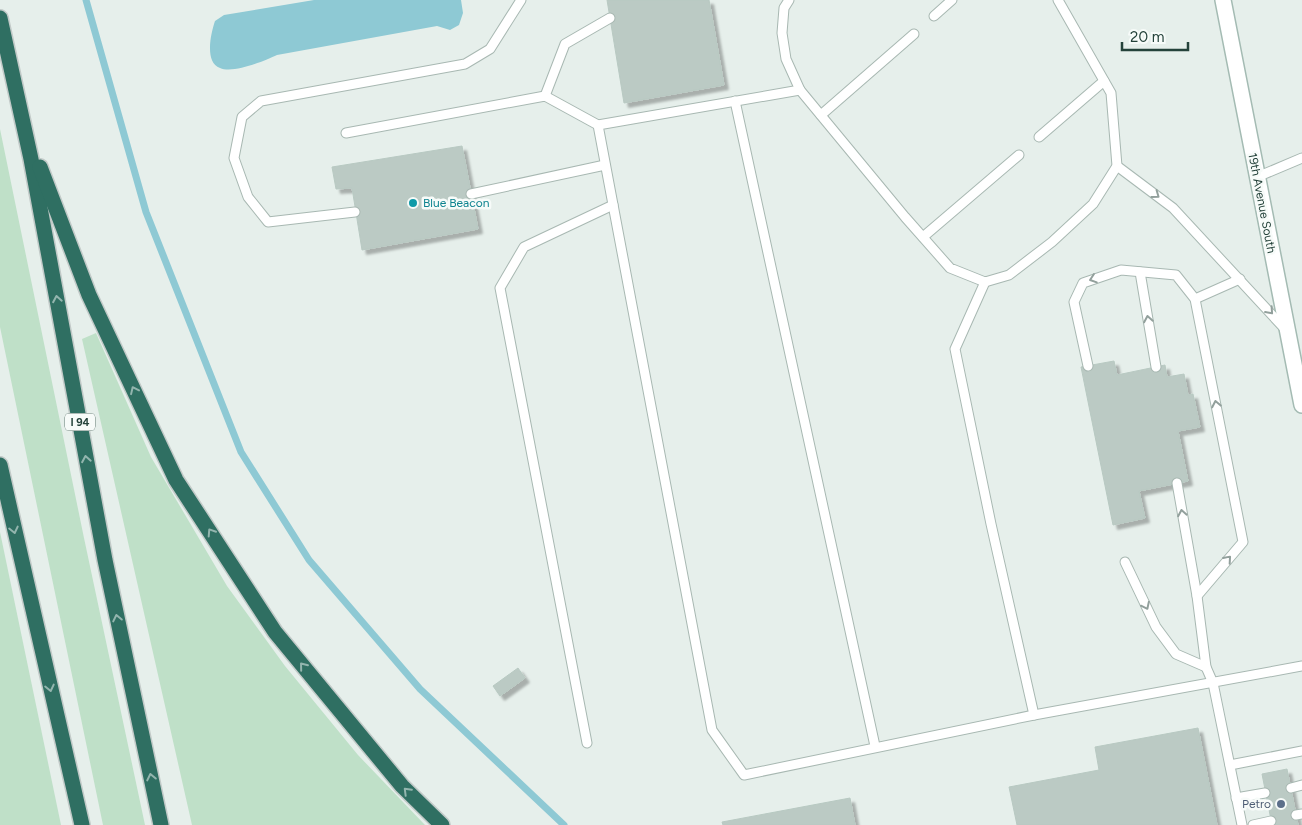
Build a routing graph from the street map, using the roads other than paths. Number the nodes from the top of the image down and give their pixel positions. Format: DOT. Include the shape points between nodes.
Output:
graph roads {
  1 [pos="521,0"];
  2 [pos="790,0"];
  3 [pos="952,0"];
  4 [pos="1058,0"];
  5 [pos="1223,0"];
  6 [pos="934,16"];
  7 [pos="0,18"];
  8 [pos="610,18"];
  9 [pos="914,34"];
  10 [pos="1104,81"];
  11 [pos="800,90"];
  12 [pos="545,96"];
  13 [pos="735,101"];
  14 [pos="821,115"];
  15 [pos="598,125"];
  16 [pos="24,126"];
  17 [pos="346,133"];
  18 [pos="1039,137"];
  19 [pos="1019,155"];
  20 [pos="1302,158"];
  21 [pos="605,164"];
  22 [pos="1117,166"];
  23 [pos="1257,177"];
  24 [pos="471,194"];
  25 [pos="614,205"];
  26 [pos="356,212"];
  27 [pos="923,238"];
  28 [pos="1140,272"];
  29 [pos="1240,279"];
  30 [pos="985,282"];
  31 [pos="1195,299"];
  32 [pos="1288,332"];
  33 [pos="1088,366"];
  34 [pos="1156,367"];
  35 [pos="1302,405"];
  36 [pos="0,465"];
  37 [pos="1177,483"];
  38 [pos="1125,562"];
  39 [pos="1196,596"];
  40 [pos="1206,666"];
  41 [pos="1302,666"];
  42 [pos="1213,683"];
  43 [pos="1034,714"];
  44 [pos="587,743"];
  45 [pos="875,746"];
  46 [pos="1302,750"];
  47 [pos="1230,765"];
  48 [pos="1302,785"];
  49 [pos="1291,788"];
  50 [pos="1265,793"];
  51 [pos="1236,798"];
  52 [pos="1271,821"];
  53 [pos="82,825"];
  54 [pos="161,825"];
  55 [pos="442,825"];
  56 [pos="1242,825"];
  57 [pos="1253,825"];
  1 -- 26 [label="lane" via="490,49 464,64 261,101 242,117 234,158 248,197 268,222"];
  2 -- 11 [label="lane" via="784,8 782,33 786,59"];
  3 -- 6 [label="lane"];
  4 -- 10 [label="lane"];
  5 -- 23 [label="street, 19th Avenue South"];
  7 -- 16 [label="highway, I 94"];
  8 -- 12 [label="lane" via="565,44"];
  9 -- 14 [label="lane"];
  10 -- 18 [label="lane"];
  10 -- 22 [label="lane" via="1112,93"];
  11 -- 13 [label="lane"];
  11 -- 14 [label="lane"];
  12 -- 15 [label="lane"];
  12 -- 17 [label="lane"];
  13 -- 15 [label="lane"];
  13 -- 45 [label="lane"];
  14 -- 27 [label="lane"];
  15 -- 21 [label="lane"];
  54 -- 16 [label="highway, I 94, one-way" via="105,560"];
  55 -- 16 [label="highway, one-way" via="402,786 275,632 176,480 89,295"];
  19 -- 27 [label="lane"];
  20 -- 23 [label="lane"];
  21 -- 24 [label="lane"];
  21 -- 25 [label="lane"];
  22 -- 29 [label="lane, one-way" via="1173,208"];
  22 -- 30 [label="lane" via="1093,204 1052,242 1009,275"];
  23 -- 32 [label="street, 19th Avenue South"];
  25 -- 44 [label="lane" via="524,247 500,288"];
  25 -- 45 [label="lane" via="712,730 744,775"];
  27 -- 30 [label="lane" via="950,268"];
  28 -- 31 [label="lane" via="1176,275"];
  28 -- 33 [label="lane, one-way" via="1121,270 1083,283 1074,302"];
  34 -- 28 [label="lane, one-way"];
  29 -- 31 [label="lane"];
  29 -- 32 [label="lane, one-way"];
  30 -- 43 [label="lane" via="955,349"];
  39 -- 31 [label="lane, one-way" via="1242,542"];
  32 -- 35 [label="street, 19th Avenue South"];
  36 -- 53 [label="highway, one-way"];
  39 -- 37 [label="lane, one-way"];
  38 -- 40 [label="lane, one-way" via="1156,627 1176,654"];
  39 -- 40 [label="lane"];
  40 -- 42 [label="lane"];
  41 -- 42 [label="lane"];
  42 -- 43 [label="lane"];
  42 -- 47 [label="lane"];
  43 -- 45 [label="lane"];
  46 -- 47 [label="lane"];
  47 -- 51 [label="lane"];
  48 -- 49 [label="lane"];
  50 -- 51 [label="lane"];
  51 -- 56 [label="lane"];
  52 -- 57 [label="lane"];
}
